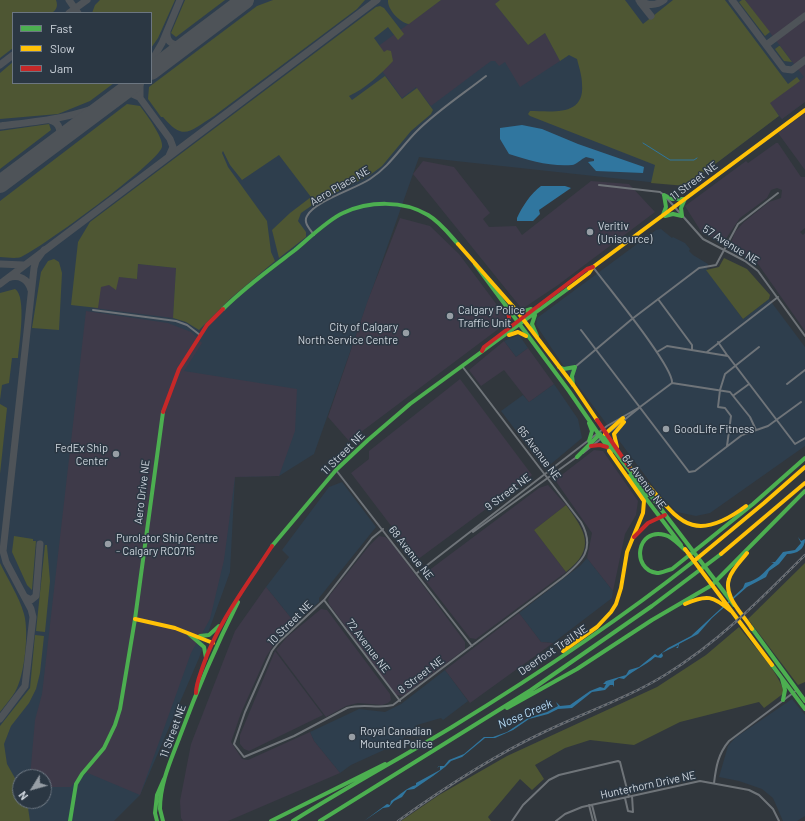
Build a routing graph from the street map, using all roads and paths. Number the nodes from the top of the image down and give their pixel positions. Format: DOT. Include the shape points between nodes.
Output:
graph roads {
  1 [pos="486,76"];
  2 [pos="805,110"];
  3 [pos="599,185"];
  4 [pos="778,193"];
  5 [pos="664,195"];
  6 [pos="685,199"];
  7 [pos="674,207"];
  8 [pos="682,216"];
  9 [pos="662,217"];
  10 [pos="314,234"];
  11 [pos="724,250"];
  12 [pos="474,262"];
  13 [pos="594,267"];
  14 [pos="558,290"];
  15 [pos="778,296"];
  16 [pos="658,299"];
  17 [pos="503,303"];
  18 [pos="536,307"];
  19 [pos="93,310"];
  20 [pos="516,310"];
  21 [pos="536,313"];
  22 [pos="632,319"];
  23 [pos="523,320"];
  24 [pos="519,323"];
  25 [pos="508,328"];
  26 [pos="581,330"];
  27 [pos="200,335"];
  28 [pos="805,336"];
  29 [pos="504,337"];
  30 [pos="528,337"];
  31 [pos="718,342"];
  32 [pos="541,343"];
  33 [pos="759,347"];
  34 [pos="597,349"];
  35 [pos="692,350"];
  36 [pos="482,351"];
  37 [pos="657,352"];
  38 [pos="707,352"];
  39 [pos="728,356"];
  40 [pos="735,365"];
  41 [pos="462,366"];
  42 [pos="558,366"];
  43 [pos="575,368"];
  44 [pos="805,370"];
  45 [pos="672,383"];
  46 [pos="749,384"];
  47 [pos="787,384"];
  48 [pos="574,386"];
  49 [pos="720,390"];
  50 [pos="734,395"];
  51 [pos="575,400"];
  52 [pos="801,402"];
  53 [pos="640,407"];
  54 [pos="623,420"];
  55 [pos="777,420"];
  56 [pos="756,430"];
  57 [pos="602,435"];
  58 [pos="805,438"];
  59 [pos="589,441"];
  60 [pos="591,446"];
  61 [pos="727,446"];
  62 [pos="608,449"];
  63 [pos="620,454"];
  64 [pos="577,457"];
  65 [pos="805,458"];
  66 [pos="628,466"];
  67 [pos="805,467"];
  68 [pos="336,470"];
  69 [pos="545,474"];
  70 [pos="783,478"];
  71 [pos="548,479"];
  72 [pos="805,483"];
  73 [pos="805,491"];
  74 [pos="656,502"];
  75 [pos="665,515"];
  76 [pos="660,516"];
  77 [pos="383,529"];
  78 [pos="465,537"];
  79 [pos="632,538"];
  80 [pos="757,540"];
  81 [pos="688,549"];
  82 [pos="584,557"];
  83 [pos="417,573"];
  84 [pos="716,582"];
  85 [pos="712,585"];
  86 [pos="243,593"];
  87 [pos="324,600"];
  88 [pos="667,610"];
  89 [pos="732,613"];
  90 [pos="135,619"];
  91 [pos="745,619"];
  92 [pos="221,624"];
  93 [pos="183,630"];
  94 [pos="196,636"];
  95 [pos="214,644"];
  96 [pos="472,646"];
  97 [pos="206,660"];
  98 [pos="539,670"];
  99 [pos="780,676"];
  100 [pos="795,691"];
  101 [pos="196,693"];
  102 [pos="783,700"];
  103 [pos="400,701"];
  104 [pos="805,701"];
  105 [pos="805,709"];
  106 [pos="490,717"];
  107 [pos="244,757"];
  108 [pos="395,761"];
  109 [pos="166,775"];
  110 [pos="714,783"];
  111 [pos="632,796"];
  112 [pos="627,797"];
  113 [pos="591,805"];
  114 [pos="332,813"];
  115 [pos="70,821"];
  116 [pos="156,821"];
  117 [pos="163,821"];
  118 [pos="271,821"];
  119 [pos="293,821"];
  120 [pos="320,821"];
  121 [pos="324,821"];
  122 [pos="512,821"];
  123 [pos="556,821"];
  124 [pos="593,821"];
  125 [pos="596,821"];
  126 [pos="778,821"];
  1 -- 10 [label="street, Aero Place NE" via="417,131 379,173 317,206 306,220 306,225"];
  2 -- 6 [label="main road, 11 Street NE"];
  3 -- 5 [label="street" via="660,192"];
  4 -- 11 [label="street" via="738,224"];
  5 -- 6 [label="main road" via="672,199"];
  5 -- 7 [label="street, 57 Avenue NE"];
  5 -- 9 [label="main road" via="666,207"];
  6 -- 7 [label="main road, 11 Street NE"];
  6 -- 8 [label="main road" via="681,208"];
  7 -- 8 [label="street, 57 Avenue NE"];
  7 -- 9 [label="main road, 11 Street NE"];
  8 -- 9 [label="main road" via="673,214"];
  8 -- 11 [label="street, 57 Avenue NE" via="698,235"];
  9 -- 13 [label="main road, 11 Street NE"];
  10 -- 12 [label="main road, 64 Avenue NE" via="342,213 353,209 381,203 400,205 428,215 444,228"];
  10 -- 27 [label="main road, Aero Drive NE" via="241,291"];
  11 -- 15 [label="street, 57 Avenue NE" via="752,265"];
  11 -- 16 [label="street" via="716,265 699,268"];
  12 -- 17 [label="main road, 64 Avenue NE"];
  12 -- 20 [label="main road, 64 Avenue NE"];
  13 -- 14 [label="main road, 11 Street NE" via="586,269"];
  13 -- 21 [label="main road, 11 Street NE"];
  13 -- 22 [label="street"];
  14 -- 18 [label="main road, 11 Street NE"];
  14 -- 23 [label="main road"];
  15 -- 28 [label="street, 57 Avenue NE"];
  15 -- 31 [label="street"];
  16 -- 22 [label="street"];
  16 -- 35 [label="street" via="692,345"];
  17 -- 24 [label="main road, 64 Avenue NE"];
  17 -- 25 [label="main road" via="510,317"];
  18 -- 20 [label="main road" via="525,311"];
  18 -- 23 [label="main road, 11 Street NE"];
  19 -- 27 [label="street" via="176,321 187,325"];
  20 -- 23 [label="main road, 64 Avenue NE"];
  21 -- 23 [label="main road, 11 Street NE"];
  21 -- 32 [label="main road" via="533,326"];
  22 -- 34 [label="street"];
  22 -- 37 [label="street"];
  23 -- 24 [label="main road, 11 Street NE"];
  23 -- 32 [label="main road, 64 Avenue NE"];
  24 -- 25 [label="main road, 11 Street NE"];
  24 -- 29 [label="main road, 11 Street NE"];
  24 -- 30 [label="main road, 64 Avenue NE"];
  25 -- 36 [label="main road, 11 Street NE"];
  26 -- 34 [label="street"];
  27 -- 90 [label="main road, Aero Drive NE" via="179,369 161,417"];
  29 -- 30 [label="main road" via="518,332"];
  29 -- 36 [label="main road, 11 Street NE"];
  30 -- 51 [label="main road, 64 Avenue NE"];
  31 -- 38 [label="street"];
  31 -- 39 [label="street"];
  32 -- 42 [label="main road, 64 Avenue NE"];
  33 -- 40 [label="street"];
  34 -- 43 [label="street"];
  34 -- 53 [label="street"];
  35 -- 37 [label="street" via="667,346"];
  35 -- 38 [label="street"];
  36 -- 41 [label="main road, 11 Street NE"];
  37 -- 45 [label="street" via="671,375"];
  38 -- 39 [label="street"];
  39 -- 40 [label="street"];
  40 -- 46 [label="street"];
  40 -- 49 [label="street" via="725,374"];
  41 -- 68 [label="main road, 11 Street NE" via="391,419"];
  41 -- 69 [label="street, 65 Avenue NE"];
  42 -- 43 [label="main road" via="564,369"];
  42 -- 48 [label="main road, 64 Avenue NE"];
  43 -- 48 [label="main road" via="572,376"];
  44 -- 47 [label="street"];
  45 -- 49 [label="street"];
  45 -- 53 [label="street"];
  46 -- 50 [label="street"];
  46 -- 55 [label="street"];
  48 -- 57 [label="main road, 64 Avenue NE"];
  49 -- 50 [label="street"];
  49 -- 61 [label="street" via="718,407 724,408 731,416"];
  50 -- 56 [label="street"];
  51 -- 57 [label="main road, 64 Avenue NE"];
  51 -- 59 [label="main road" via="591,428 592,435"];
  52 -- 55 [label="street"];
  53 -- 54 [label="street"];
  53 -- 54 [label="street"];
  53 -- 61 [label="street" via="688,471 693,472"];
  54 -- 57 [label="main road"];
  54 -- 63 [label="main road" via="614,434"];
  55 -- 56 [label="street"];
  55 -- 58 [label="street" via="795,444"];
  56 -- 61 [label="street" via="745,433"];
  57 -- 59 [label="street, 9 Street NE"];
  57 -- 60 [label="street, 9 Street NE"];
  57 -- 62 [label="main road, 64 Avenue NE"];
  57 -- 63 [label="main road, 64 Avenue NE"];
  57 -- 64 [label="main road"];
  57 -- 74 [label="main road" via="646,493"];
  59 -- 69 [label="street, 9 Street NE"];
  60 -- 62 [label="main road" via="600,445"];
  60 -- 64 [label="street, 9 Street NE"];
  62 -- 76 [label="main road, 64 Avenue NE"];
  62 -- 79 [label="main road" via="644,501 642,518"];
  63 -- 66 [label="main road, 64 Avenue NE"];
  64 -- 71 [label="street, 9 Street NE"];
  65 -- 70 [label="main road"];
  66 -- 70 [label="main road" via="643,479 676,517 697,527 712,526 726,520"];
  66 -- 74 [label="main road, 64 Avenue NE"];
  67 -- 98 [label="main road, Deerfoot Trail NE" via="766,502 662,584"];
  68 -- 77 [label="street, 68 Avenue NE"];
  68 -- 86 [label="main road, 11 Street NE" via="277,539"];
  69 -- 71 [label="street, 65 Avenue NE"];
  69 -- 78 [label="street, 9 Street NE"];
  70 -- 81 [label="main road" via="669,570 658,573 648,570 641,563 639,555 639,548 644,540 656,534 668,537"];
  71 -- 78 [label="street, 9 Street NE"];
  71 -- 82 [label="street, 65 Avenue NE" via="584,528 588,537"];
  72 -- 106 [label="main road, Deerfoot Trail NE" via="754,528 647,610"];
  73 -- 80 [label="main road"];
  74 -- 75 [label="main road, 64 Avenue NE"];
  75 -- 76 [label="main road"];
  75 -- 81 [label="main road, 64 Avenue NE"];
  76 -- 79 [label="main road"];
  76 -- 81 [label="main road, 64 Avenue NE"];
  77 -- 83 [label="street, 68 Avenue NE"];
  77 -- 87 [label="street, 10 Street NE" via="368,543"];
  78 -- 83 [label="street, 9 Street NE"];
  79 -- 98 [label="main road" via="627,552 620,595 614,609 602,623"];
  80 -- 84 [label="main road"];
  80 -- 91 [label="main road" via="728,583 732,598"];
  81 -- 84 [label="main road, 64 Avenue NE"];
  81 -- 85 [label="main road, 64 Avenue NE"];
  82 -- 96 [label="street, 8 Street NE" via="562,578"];
  83 -- 96 [label="street, 68 Avenue NE"];
  84 -- 85 [label="main road"];
  84 -- 91 [label="main road, 64 Avenue NE"];
  85 -- 88 [label="main road"];
  85 -- 89 [label="main road, 64 Avenue NE"];
  86 -- 92 [label="main road, 11 Street NE"];
  86 -- 95 [label="main road, 11 Street NE"];
  87 -- 103 [label="street, 72 Avenue NE"];
  87 -- 107 [label="street, 10 Street NE" via="272,651 234,744"];
  88 -- 89 [label="main road" via="708,596 717,599"];
  88 -- 106 [label="main road" via="577,669"];
  89 -- 99 [label="main road, 64 Avenue NE"];
  90 -- 93 [label="main road"];
  90 -- 115 [label="main road, Aero Drive NE" via="115,725 104,748 76,784"];
  91 -- 100 [label="main road, 64 Avenue NE"];
  92 -- 94 [label="main road" via="209,635"];
  92 -- 95 [label="main road, 11 Street NE"];
  93 -- 94 [label="main road"];
  93 -- 97 [label="main road" via="204,647"];
  94 -- 95 [label="main road"];
  95 -- 97 [label="main road, 11 Street NE"];
  95 -- 101 [label="main road, 11 Street NE"];
  96 -- 103 [label="street, 8 Street NE"];
  97 -- 101 [label="main road, 11 Street NE" via="196,686"];
  98 -- 108 [label="main road, Deerfoot Trail NE"];
  99 -- 100 [label="main road, 64 Avenue NE"];
  99 -- 102 [label="main road" via="785,690"];
  100 -- 102 [label="street"];
  100 -- 104 [label="main road, 64 Avenue NE"];
  100 -- 105 [label="main road, 64 Avenue NE"];
  101 -- 109 [label="main road, 11 Street NE"];
  102 -- 110 [label="street" via="728,741 717,762"];
  103 -- 107 [label="street, 8 Street NE" via="389,706 356,705 347,708 294,736"];
  106 -- 114 [label="main road, Deerfoot Trail NE"];
  108 -- 118 [label="main road" via="384,764"];
  108 -- 119 [label="main road, Deerfoot Trail NE"];
  109 -- 116 [label="main road, 11 Street NE" via="155,804"];
  109 -- 117 [label="main road, 11 Street NE" via="160,809"];
  110 -- 111 [label="street, Hunterhorn Drive NE" via="691,782"];
  110 -- 126 [label="street, Hunterhorn Drive NE" via="749,790 759,795 773,809"];
  111 -- 112 [label="street, Hunterhorn Drive NE"];
  111 -- 112 [label="street" via="633,812 628,811"];
  112 -- 113 [label="street, Hunterhorn Drive NE"];
  112 -- 122 [label="street" via="618,760 559,775 549,780 523,805"];
  113 -- 123 [label="street, Hunterhorn Drive NE" via="565,814"];
  113 -- 124 [label="street"];
  113 -- 125 [label="street"];
  114 -- 120 [label="main road, Deerfoot Trail NE"];
  114 -- 121 [label="main road"];
}
